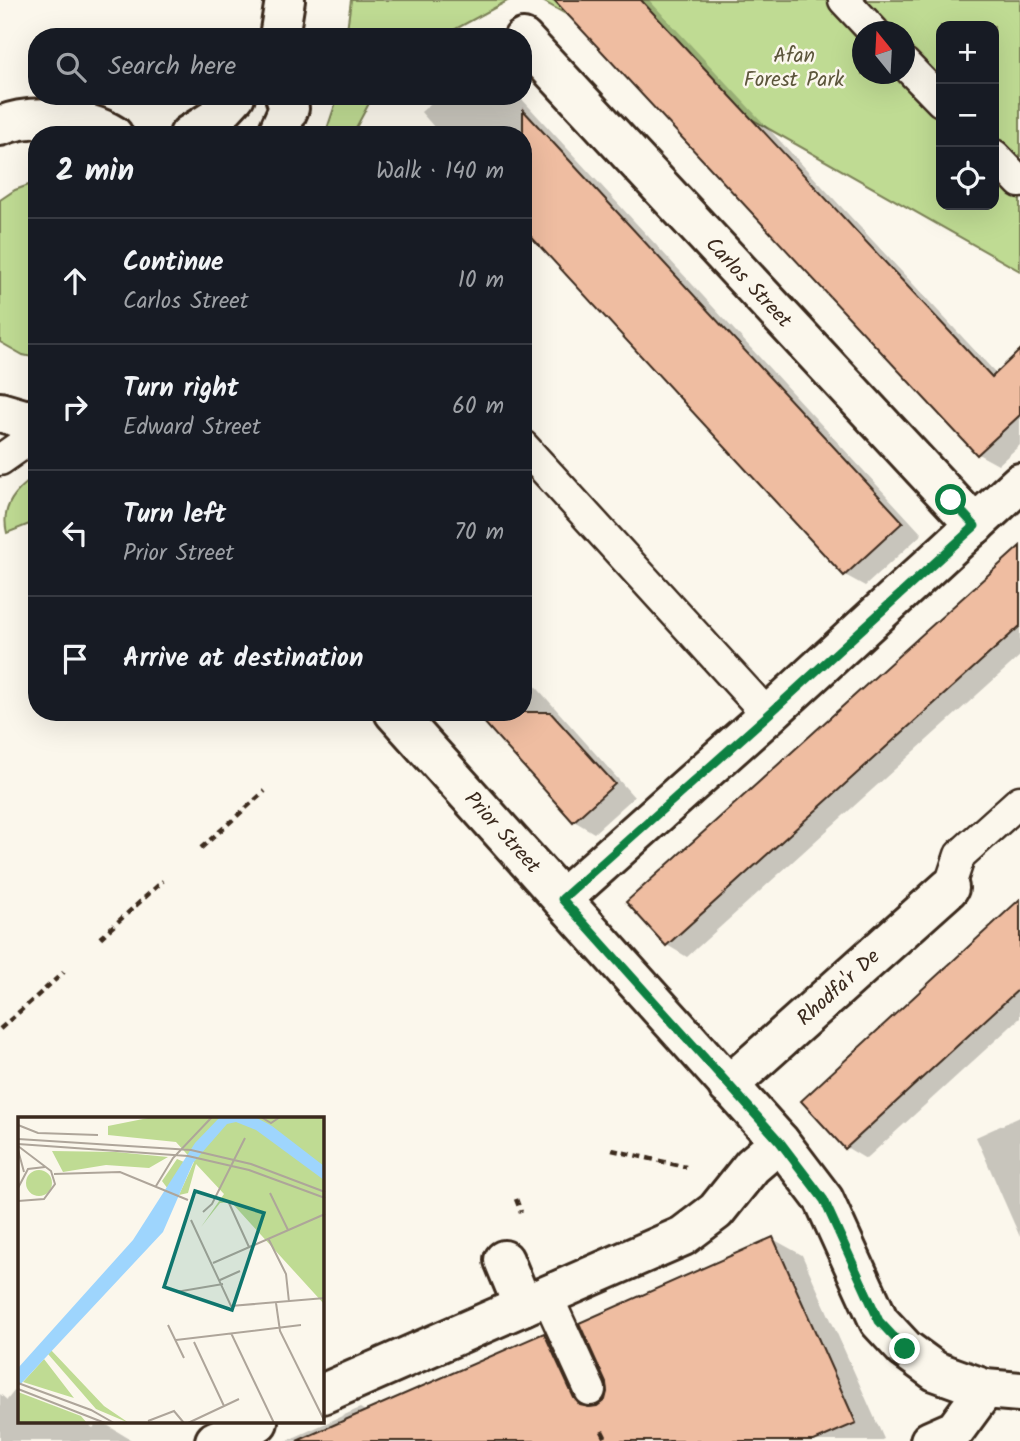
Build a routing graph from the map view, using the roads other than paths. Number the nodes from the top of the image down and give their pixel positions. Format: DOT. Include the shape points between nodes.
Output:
graph roads {
  1 [pos="285,0"];
  2 [pos="844,0"];
  3 [pos="864,21"];
  4 [pos="280,28"];
  5 [pos="532,48"];
  6 [pos="915,74"];
  7 [pos="936,96"];
  8 [pos="226,105"];
  9 [pos="288,105"];
  10 [pos="0,126"];
  11 [pos="91,126"];
  12 [pos="204,126"];
  13 [pos="281,126"];
  14 [pos="999,160"];
  15 [pos="1020,182"];
  16 [pos="0,412"];
  17 [pos="28,419"];
  18 [pos="28,440"];
  19 [pos="532,456"];
  20 [pos="0,460"];
  21 [pos="1020,483"];
  22 [pos="975,526"];
  23 [pos="768,715"];
  24 [pos="402,721"];
  25 [pos="1020,802"];
  26 [pos="949,888"];
  27 [pos="562,899"];
  28 [pos="728,1086"];
  29 [pos="780,1142"];
  30 [pos="504,1260"];
  31 [pos="535,1301"];
  32 [pos="590,1390"];
  33 [pos="1002,1391"];
  34 [pos="324,1393"];
  35 [pos="253,1424"];
  36 [pos="215,1441"];
  37 [pos="930,1441"];
  1 -- 4 [label="street"];
  2 -- 3 [label="lane"];
  5 -- 22 [label="street, Carlos Street"];
  6 -- 7 [label="lane"];
  8 -- 12 [label="street"];
  9 -- 13 [label="street"];
  10 -- 11 [label="street" via="58,118"];
  14 -- 15 [label="lane"];
  16 -- 17 [label="street"];
  18 -- 20 [label="lane"];
  19 -- 23 [label="lane"];
  21 -- 22 [label="street"];
  22 -- 23 [label="street"];
  23 -- 27 [label="street"];
  24 -- 27 [label="street, Prior Street"];
  25 -- 26 [label="lane" via="960,855"];
  26 -- 28 [label="street, Rhodfa'r De"];
  27 -- 28 [label="street, Prior Street"];
  28 -- 29 [label="street, Prior Street"];
  29 -- 31 [label="street" via="752,1167 716,1211 683,1237"];
  29 -- 33 [label="street, Prior Street" via="824,1200 879,1321 905,1349 935,1371"];
  30 -- 31 [label="street"];
  31 -- 32 [label="lane"];
  31 -- 34 [label="street"];
  33 -- 37 [label="street" via="955,1430"];
  35 -- 36 [label="street"];
}
